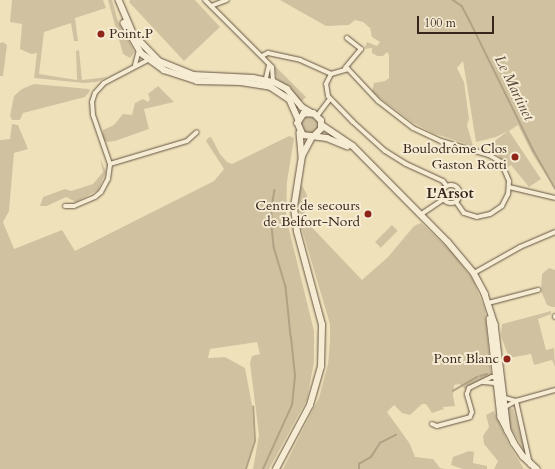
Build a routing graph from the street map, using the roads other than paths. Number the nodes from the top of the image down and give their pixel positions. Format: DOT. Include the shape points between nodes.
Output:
graph roads {
  1 [pos="118,0"];
  2 [pos="205,0"];
  3 [pos="227,0"];
  4 [pos="211,6"];
  5 [pos="347,38"];
  6 [pos="141,56"];
  7 [pos="262,56"];
  8 [pos="148,60"];
  9 [pos="135,65"];
  10 [pos="269,65"];
  11 [pos="345,68"];
  12 [pos="331,74"];
  13 [pos="194,75"];
  14 [pos="265,79"];
  15 [pos="272,85"];
  16 [pos="330,99"];
  17 [pos="314,115"];
  18 [pos="299,120"];
  19 [pos="322,125"];
  20 [pos="197,132"];
  21 [pos="300,133"];
  22 [pos="313,137"];
  23 [pos="357,152"];
  24 [pos="302,156"];
  25 [pos="110,164"];
  26 [pos="446,185"];
  27 [pos="509,187"];
  28 [pos="555,198"];
  29 [pos="444,199"];
  30 [pos="456,202"];
  31 [pos="65,206"];
  32 [pos="420,215"];
  33 [pos="555,232"];
  34 [pos="474,273"];
  35 [pos="538,290"];
  36 [pos="488,303"];
  37 [pos="490,311"];
  38 [pos="496,377"];
  39 [pos="482,382"];
  40 [pos="497,384"];
  41 [pos="504,390"];
  42 [pos="555,390"];
  43 [pos="516,401"];
  44 [pos="505,403"];
  45 [pos="432,424"];
  46 [pos="508,431"];
  47 [pos="530,464"];
  48 [pos="276,469"];
  49 [pos="537,469"];
  1 -- 6 [label="main road" via="125,27"];
  1 -- 13 [label="main road" via="129,26 144,48 167,66"];
  2 -- 4 [label="street"];
  3 -- 4 [label="street"];
  4 -- 7 [label="street"];
  5 -- 11 [label="street" via="360,49"];
  6 -- 8 [label="main road"];
  6 -- 9 [label="street"];
  6 -- 13 [label="street" via="174,72"];
  7 -- 10 [label="street"];
  7 -- 12 [label="street" via="268,53 293,58"];
  8 -- 9 [label="street"];
  8 -- 15 [label="main road" via="184,78"];
  9 -- 25 [label="street" via="97,89 92,102 93,114"];
  10 -- 14 [label="street"];
  10 -- 15 [label="street" via="273,71"];
  11 -- 12 [label="street"];
  11 -- 27 [label="street" via="352,71 385,108 413,128 441,141 495,158 508,174"];
  12 -- 16 [label="street" via="326,86"];
  13 -- 14 [label="main road"];
  14 -- 15 [label="main road"];
  15 -- 17 [label="main road" via="288,89 302,107"];
  15 -- 18 [label="main road" via="290,100"];
  16 -- 17 [label="street"];
  16 -- 26 [label="street" via="385,150"];
  17 -- 18 [label="main road" via="304,114"];
  17 -- 19 [label="main road"];
  18 -- 21 [label="main road"];
  19 -- 22 [label="main road" via="319,133"];
  19 -- 23 [label="main road"];
  20 -- 25 [label="street" via="187,141"];
  21 -- 22 [label="main road"];
  21 -- 24 [label="main road"];
  22 -- 23 [label="main road" via="330,138"];
  22 -- 24 [label="main road"];
  23 -- 32 [label="main road"];
  24 -- 48 [label="main road" via="294,192 295,219 319,308 323,352 319,378 310,404"];
  25 -- 31 [label="street" via="108,179 101,192 74,206"];
  26 -- 29 [label="street" via="442,190"];
  26 -- 30 [label="street" via="456,185 460,190 460,197"];
  27 -- 28 [label="street"];
  27 -- 30 [label="street" via="502,206 481,217 468,215"];
  29 -- 30 [label="street" via="451,203"];
  29 -- 32 [label="street"];
  32 -- 34 [label="main road" via="463,258"];
  33 -- 34 [label="street" via="520,247"];
  34 -- 36 [label="main road"];
  35 -- 36 [label="street"];
  36 -- 37 [label="main road"];
  37 -- 38 [label="main road"];
  37 -- 41 [label="main road" via="497,336"];
  38 -- 39 [label="street"];
  38 -- 40 [label="main road"];
  38 -- 41 [label="street" via="500,379"];
  39 -- 40 [label="street"];
  39 -- 45 [label="street" via="467,391 472,412 470,417 437,426"];
  40 -- 44 [label="street"];
  40 -- 46 [label="main road" via="501,417"];
  41 -- 44 [label="main road"];
  42 -- 43 [label="street"];
  43 -- 44 [label="street"];
  43 -- 44 [label="street"];
  43 -- 47 [label="street"];
  44 -- 46 [label="main road"];
  46 -- 47 [label="main road"];
  47 -- 49 [label="main road"];
}
